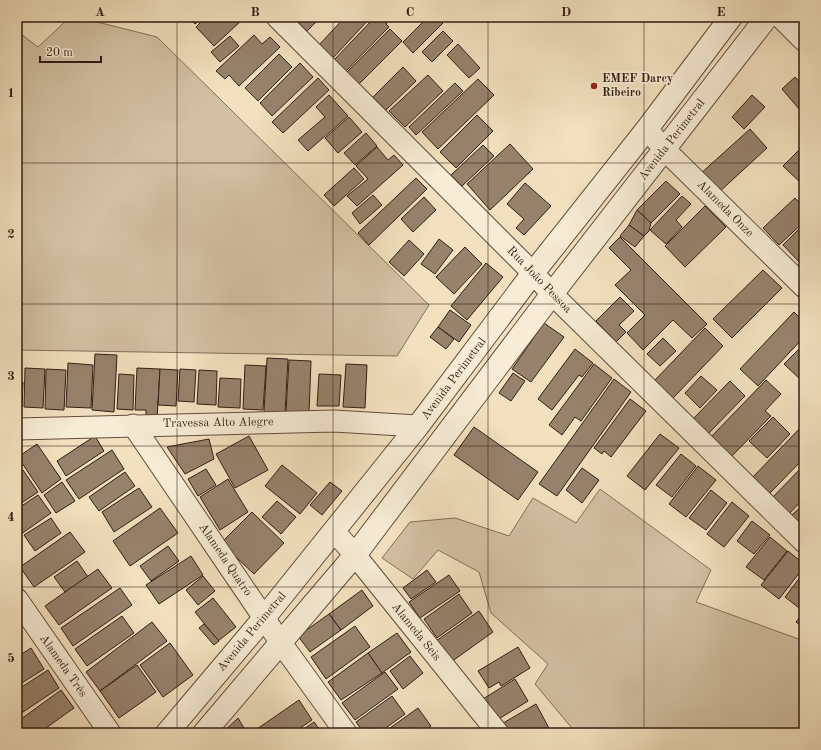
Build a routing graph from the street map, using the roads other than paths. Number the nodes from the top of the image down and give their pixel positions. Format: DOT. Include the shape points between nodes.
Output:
graph roads {
  1 [pos="277,17"];
  2 [pos="731,17"];
  3 [pos="767,17"];
  4 [pos="781,17"];
  5 [pos="804,40"];
  6 [pos="647,129"];
  7 [pos="665,150"];
  8 [pos="533,273"];
  9 [pos="804,287"];
  10 [pos="552,294"];
  11 [pos="133,425"];
  12 [pos="418,426"];
  13 [pos="17,429"];
  14 [pos="379,475"];
  15 [pos="401,494"];
  16 [pos="334,531"];
  17 [pos="804,542"];
  18 [pos="355,555"];
  19 [pos="17,599"];
  20 [pos="264,618"];
  21 [pos="281,643"];
  22 [pos="110,733"];
  23 [pos="167,733"];
  24 [pos="204,733"];
  25 [pos="346,733"];
  26 [pos="498,733"];
  1 -- 8 [label="street, Rua João Pessoa"];
  2 -- 6 [label="street, Avenida Perimetral"];
  3 -- 7 [label="street, Avenida Perimetral"];
  4 -- 5 [label="street"];
  6 -- 7 [label="street, Alameda Onze"];
  6 -- 8 [label="street, Avenida Perimetral"];
  7 -- 9 [label="street, Alameda Onze"];
  7 -- 10 [label="street, Avenida Perimetral"];
  8 -- 10 [label="street, Rua João Pessoa"];
  8 -- 12 [label="street, Avenida Perimetral"];
  10 -- 15 [label="street, Avenida Perimetral"];
  10 -- 17 [label="street, Rua João Pessoa"];
  11 -- 12 [label="street, Travessa Alto Alegre" via="334,421"];
  11 -- 13 [label="street, Travessa Alto Alegre"];
  11 -- 20 [label="street, Alameda Quatro"];
  12 -- 14 [label="street, Avenida Perimetral"];
  14 -- 15 [label="street"];
  14 -- 16 [label="street, Avenida Perimetral"];
  15 -- 18 [label="street, Avenida Perimetral"];
  16 -- 18 [label="street, Alameda Seis"];
  16 -- 20 [label="street, Avenida Perimetral"];
  18 -- 21 [label="street, Avenida Perimetral"];
  18 -- 26 [label="street, Alameda Seis"];
  19 -- 22 [label="street, Alameda Três"];
  20 -- 21 [label="street, Alameda Quatro"];
  20 -- 23 [label="street, Avenida Perimetral"];
  21 -- 24 [label="street, Avenida Perimetral"];
  21 -- 25 [label="street, Alameda Quatro"];
}
